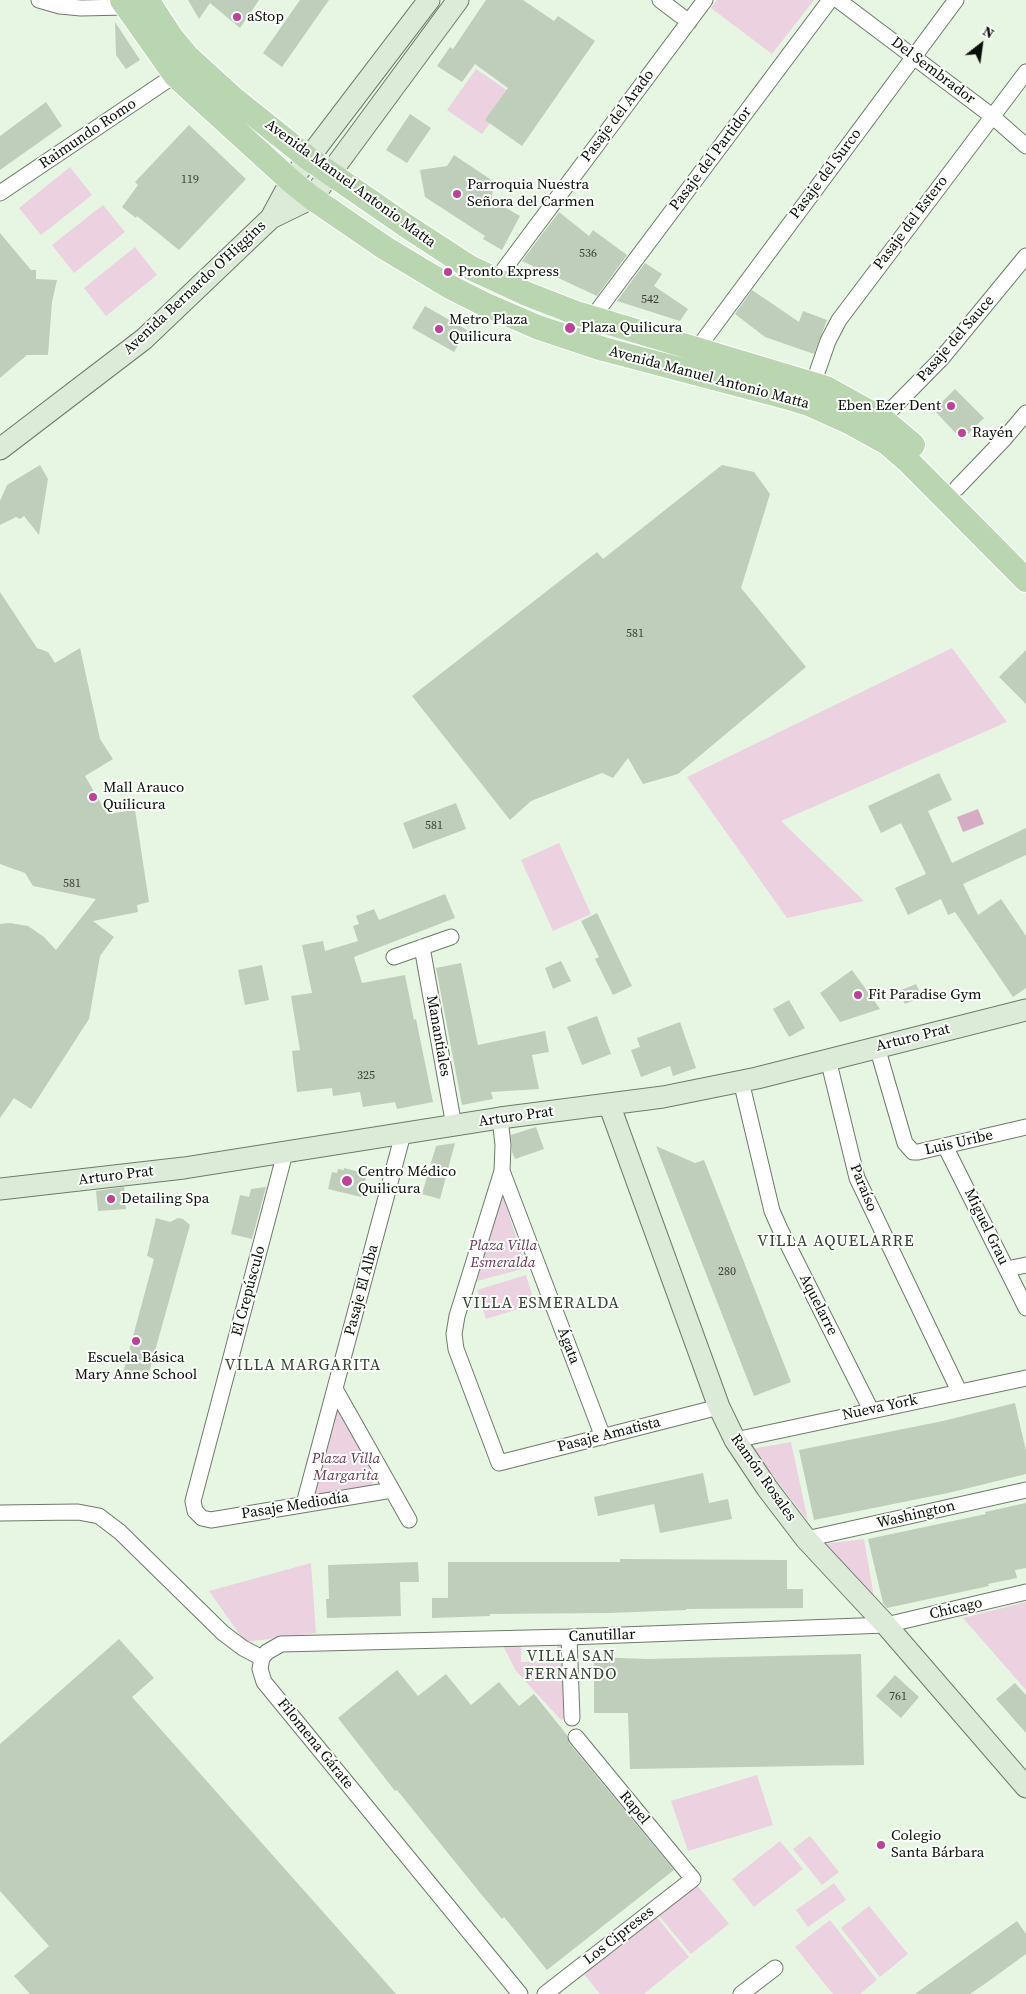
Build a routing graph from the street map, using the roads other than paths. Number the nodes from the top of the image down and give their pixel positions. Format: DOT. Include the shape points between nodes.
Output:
graph roads {
  1 [pos="39,0"];
  2 [pos="428,0"];
  3 [pos="458,0"];
  4 [pos="660,0"];
  5 [pos="705,0"];
  6 [pos="830,0"];
  7 [pos="838,0"];
  8 [pos="956,0"];
  9 [pos="132,2"];
  10 [pos="689,22"];
  11 [pos="913,57"];
  12 [pos="1026,72"];
  13 [pos="175,75"];
  14 [pos="992,116"];
  15 [pos="1026,146"];
  16 [pos="308,158"];
  17 [pos="331,174"];
  18 [pos="291,181"];
  19 [pos="0,193"];
  20 [pos="312,198"];
  21 [pos="271,218"];
  22 [pos="1026,256"];
  23 [pos="496,280"];
  24 [pos="592,318"];
  25 [pos="697,349"];
  26 [pos="813,384"];
  27 [pos="1026,414"];
  28 [pos="882,419"];
  29 [pos="0,449"];
  30 [pos="957,488"];
  31 [pos="1026,557"];
  32 [pos="1026,580"];
  33 [pos="450,937"];
  34 [pos="422,947"];
  35 [pos="394,957"];
  36 [pos="1026,1010"];
  37 [pos="877,1047"];
  38 [pos="828,1059"];
  39 [pos="742,1081"];
  40 [pos="609,1104"];
  41 [pos="500,1118"];
  42 [pos="454,1126"];
  43 [pos="1026,1127"];
  44 [pos="403,1134"];
  45 [pos="945,1146"];
  46 [pos="285,1153"];
  47 [pos="502,1171"];
  48 [pos="0,1190"];
  49 [pos="1026,1265"];
  50 [pos="1006,1269"];
  51 [pos="1026,1308"];
  52 [pos="1026,1378"];
  53 [pos="335,1389"];
  54 [pos="959,1392"];
  55 [pos="719,1407"];
  56 [pos="871,1410"];
  57 [pos="602,1437"];
  58 [pos="735,1440"];
  59 [pos="392,1490"];
  60 [pos="1026,1490"];
  61 [pos="304,1504"];
  62 [pos="0,1513"];
  63 [pos="198,1516"];
  64 [pos="408,1520"];
  65 [pos="806,1539"];
  66 [pos="1026,1592"];
  67 [pos="886,1625"];
  68 [pos="569,1637"];
  69 [pos="262,1658"];
  70 [pos="572,1718"];
  71 [pos="576,1737"];
  72 [pos="1026,1787"];
  73 [pos="693,1879"];
  74 [pos="775,1968"];
  75 [pos="520,1994"];
  76 [pos="545,1994"];
  77 [pos="742,1994"];
  1 -- 9 [label="street" via="81,8"];
  2 -- 16 [label="street, Avenida Bernardo O'Higgins"];
  3 -- 17 [label="street, Avenida Bernardo O'Higgins"];
  4 -- 10 [label="street"];
  5 -- 10 [label="street, Pasaje del Arado"];
  6 -- 24 [label="street, Pasaje del Partidor"];
  7 -- 11 [label="street, Del Sembrador"];
  8 -- 11 [label="street, Pasaje del Surco"];
  9 -- 13 [label="main road, Avenida Manuel Antonio Matta"];
  9 -- 16 [label="main road, Avenida Manuel Antonio Matta" via="199,68"];
  10 -- 23 [label="street, Pasaje del Arado"];
  11 -- 14 [label="street, Del Sembrador"];
  11 -- 25 [label="street, Pasaje del Surco"];
  12 -- 14 [label="street, Pasaje del Estero"];
  13 -- 18 [label="main road, Avenida Manuel Antonio Matta"];
  13 -- 19 [label="street, Raimundo Romo"];
  14 -- 15 [label="street, Del Sembrador"];
  14 -- 26 [label="street, Pasaje del Estero" via="839,320"];
  16 -- 17 [label="main road, Avenida Manuel Antonio Matta"];
  16 -- 18 [label="street, Avenida Bernardo O'Higgins"];
  17 -- 20 [label="street, Avenida Bernardo O'Higgins"];
  17 -- 23 [label="main road, Avenida Manuel Antonio Matta" via="451,256"];
  18 -- 20 [label="main road, Avenida Manuel Antonio Matta"];
  18 -- 21 [label="street, Avenida Bernardo O'Higgins"];
  20 -- 21 [label="street, Avenida Bernardo O'Higgins"];
  20 -- 32 [label="main road, Avenida Manuel Antonio Matta" via="427,274 512,316 603,350 809,404 869,432 887,443 929,480"];
  21 -- 29 [label="street, Avenida Bernardo O'Higgins" via="144,340"];
  22 -- 28 [label="street, Pasaje del Sauce" via="942,358"];
  23 -- 24 [label="main road, Avenida Manuel Antonio Matta"];
  24 -- 25 [label="main road, Avenida Manuel Antonio Matta"];
  25 -- 26 [label="main road, Avenida Manuel Antonio Matta"];
  26 -- 28 [label="main road, Avenida Manuel Antonio Matta" via="837,393"];
  27 -- 30 [label="street"];
  28 -- 30 [label="main road, Avenida Manuel Antonio Matta"];
  30 -- 31 [label="main road, Avenida Manuel Antonio Matta"];
  33 -- 34 [label="street"];
  34 -- 35 [label="street"];
  34 -- 42 [label="street, Manantiales"];
  36 -- 37 [label="street, Arturo Prat"];
  37 -- 38 [label="street, Arturo Prat"];
  37 -- 45 [label="street, Luis Uribe" via="907,1146 913,1152"];
  38 -- 39 [label="street, Arturo Prat"];
  38 -- 54 [label="street, Paraíso" via="857,1178"];
  39 -- 40 [label="street, Arturo Prat"];
  39 -- 56 [label="street, Aquelarre" via="772,1211"];
  40 -- 41 [label="street, Arturo Prat"];
  40 -- 55 [label="street, Ramón Rosales"];
  41 -- 42 [label="street, Arturo Prat"];
  41 -- 47 [label="street"];
  42 -- 44 [label="street, Arturo Prat"];
  43 -- 45 [label="street, Luis Uribe"];
  44 -- 46 [label="street, Arturo Prat"];
  44 -- 53 [label="street, Pasaje El Alba"];
  45 -- 50 [label="street, Miguel Grau"];
  46 -- 48 [label="street, Arturo Prat"];
  46 -- 63 [label="street, El Crepúsculo" via="194,1501"];
  47 -- 57 [label="street, Ágata"];
  47 -- 57 [label="street, Pasaje Amatista" via="457,1316 456,1349 499,1463"];
  49 -- 50 [label="street"];
  50 -- 51 [label="street, Miguel Grau"];
  52 -- 54 [label="street, Nueva York"];
  53 -- 59 [label="street"];
  53 -- 61 [label="street, Pasaje El Alba"];
  54 -- 56 [label="street, Nueva York"];
  55 -- 57 [label="street, Pasaje Amatista"];
  55 -- 58 [label="street, Ramón Rosales"];
  56 -- 58 [label="street, Nueva York"];
  58 -- 65 [label="street, Ramón Rosales"];
  59 -- 61 [label="street, Pasaje Mediodía"];
  59 -- 64 [label="street"];
  60 -- 65 [label="street, Washington"];
  61 -- 63 [label="street, Pasaje Mediodía" via="211,1520"];
  62 -- 69 [label="street" via="78,1512 100,1516 223,1633"];
  65 -- 67 [label="street, Ramón Rosales"];
  66 -- 67 [label="street, Chicago"];
  67 -- 68 [label="street, Canutillar"];
  67 -- 72 [label="street, Ramón Rosales"];
  68 -- 69 [label="street, Canutillar" via="280,1644"];
  68 -- 70 [label="street"];
  69 -- 75 [label="street, Filomena Gárate" via="260,1669 264,1682"];
  71 -- 73 [label="street, Rapel"];
  73 -- 76 [label="street, Los Cipreses"];
  74 -- 77 [label="street"];
}
